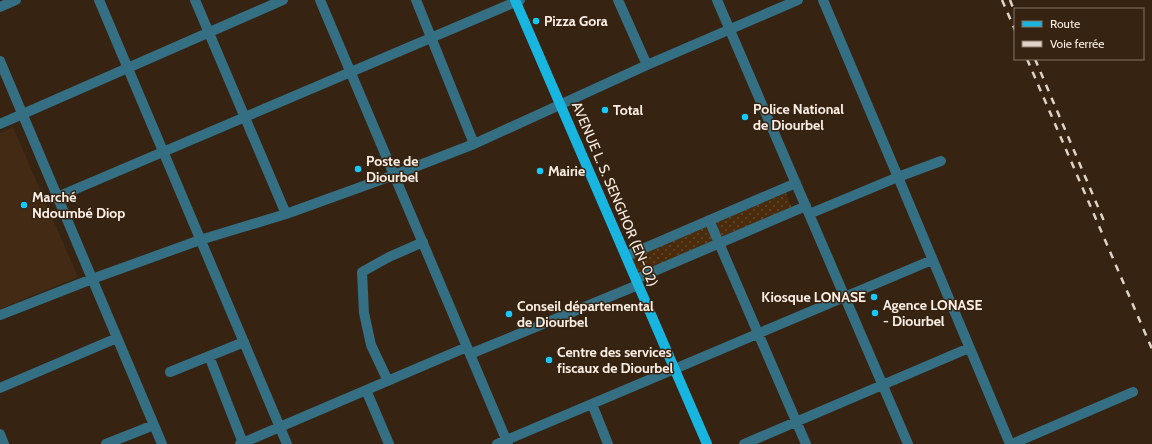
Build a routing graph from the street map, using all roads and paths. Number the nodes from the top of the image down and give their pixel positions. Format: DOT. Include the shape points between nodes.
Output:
graph roads {
  1 [pos="16,0"];
  2 [pos="99,0"];
  3 [pos="195,0"];
  4 [pos="284,0"];
  5 [pos="320,0"];
  6 [pos="416,0"];
  7 [pos="517,0"];
  8 [pos="618,0"];
  9 [pos="717,0"];
  10 [pos="798,0"];
  11 [pos="823,0"];
  12 [pos="0,7"];
  13 [pos="730,30"];
  14 [pos="209,32"];
  15 [pos="431,38"];
  16 [pos="0,61"];
  17 [pos="647,65"];
  18 [pos="128,68"];
  19 [pos="350,72"];
  20 [pos="561,105"];
  21 [pos="22,114"];
  22 [pos="245,117"];
  23 [pos="0,124"];
  24 [pos="474,144"];
  25 [pos="163,152"];
  26 [pos="941,162"];
  27 [pos="394,175"];
  28 [pos="898,177"];
  29 [pos="796,183"];
  30 [pos="57,197"];
  31 [pos="807,210"];
  32 [pos="286,214"];
  33 [pos="709,220"];
  34 [pos="200,240"];
  35 [pos="423,242"];
  36 [pos="719,244"];
  37 [pos="626,256"];
  38 [pos="932,260"];
  39 [pos="92,279"];
  40 [pos="637,282"];
  41 [pos="844,297"];
  42 [pos="0,315"];
  43 [pos="758,333"];
  44 [pos="117,338"];
  45 [pos="244,342"];
  46 [pos="969,348"];
  47 [pos="469,350"];
  48 [pos="209,356"];
  49 [pos="675,368"];
  50 [pos="170,372"];
  51 [pos="388,381"];
  52 [pos="882,385"];
  53 [pos="0,388"];
  54 [pos="366,390"];
  55 [pos="1133,392"];
  56 [pos="592,404"];
  57 [pos="796,422"];
  58 [pos="154,425"];
  59 [pos="280,427"];
  60 [pos="0,434"];
  61 [pos="507,442"];
  62 [pos="241,443"];
  63 [pos="4,444"];
  64 [pos="106,444"];
  65 [pos="162,444"];
  66 [pos="287,444"];
  67 [pos="389,444"];
  68 [pos="496,444"];
  69 [pos="608,444"];
  70 [pos="707,444"];
  71 [pos="744,444"];
  72 [pos="806,444"];
  73 [pos="908,444"];
  74 [pos="1011,444"];
  1 -- 12 [label="street"];
  2 -- 18 [label="street"];
  3 -- 14 [label="street"];
  4 -- 14 [label="street"];
  5 -- 19 [label="street"];
  6 -- 15 [label="street"];
  7 -- 15 [label="street"];
  7 -- 20 [label="main road, AVENUE L. S. SENGHOR (EN-02)"];
  8 -- 17 [label="street"];
  9 -- 13 [label="street"];
  10 -- 13 [label="street"];
  11 -- 28 [label="street"];
  13 -- 17 [label="street"];
  13 -- 29 [label="street"];
  14 -- 18 [label="street"];
  14 -- 22 [label="street"];
  15 -- 19 [label="street"];
  15 -- 24 [label="street"];
  16 -- 21 [label="street"];
  17 -- 20 [label="street"];
  18 -- 21 [label="street"];
  18 -- 25 [label="street"];
  19 -- 22 [label="street"];
  19 -- 27 [label="street"];
  20 -- 24 [label="street"];
  20 -- 37 [label="main road, AVENUE L. S. SENGHOR (EN-02)"];
  21 -- 23 [label="street"];
  21 -- 30 [label="street"];
  22 -- 25 [label="street"];
  22 -- 32 [label="street"];
  24 -- 27 [label="street"];
  25 -- 30 [label="street"];
  25 -- 34 [label="street"];
  26 -- 28 [label="street"];
  27 -- 32 [label="street"];
  27 -- 35 [label="street"];
  28 -- 31 [label="street"];
  28 -- 38 [label="street"];
  29 -- 31 [label="street"];
  29 -- 33 [label="street"];
  30 -- 39 [label="street"];
  31 -- 36 [label="street"];
  31 -- 41 [label="street"];
  32 -- 34 [label="street"];
  33 -- 36 [label="street"];
  33 -- 37 [label="street"];
  34 -- 39 [label="street"];
  34 -- 45 [label="street"];
  35 -- 47 [label="street"];
  35 -- 51 [label="street" via="362,272 364,313 371,345"];
  36 -- 40 [label="street"];
  36 -- 43 [label="street"];
  37 -- 40 [label="main road, AVENUE L. S. SENGHOR (EN-02)"];
  38 -- 41 [label="street"];
  38 -- 46 [label="street"];
  39 -- 42 [label="street"];
  39 -- 44 [label="street"];
  40 -- 47 [label="street"];
  40 -- 49 [label="main road, AVENUE L. S. SENGHOR (EN-02)"];
  41 -- 43 [label="street"];
  41 -- 52 [label="street"];
  43 -- 49 [label="street"];
  43 -- 57 [label="street"];
  44 -- 53 [label="street"];
  44 -- 58 [label="street"];
  45 -- 48 [label="street"];
  45 -- 59 [label="street"];
  46 -- 52 [label="street"];
  46 -- 74 [label="street"];
  47 -- 51 [label="street"];
  47 -- 61 [label="street"];
  48 -- 50 [label="street"];
  48 -- 62 [label="street"];
  49 -- 56 [label="street"];
  49 -- 70 [label="main road, AVENUE L. S. SENGHOR (EN-02)"];
  51 -- 54 [label="street"];
  52 -- 57 [label="street"];
  52 -- 73 [label="street"];
  54 -- 59 [label="street"];
  54 -- 67 [label="street"];
  55 -- 74 [label="street"];
  56 -- 61 [label="street"];
  56 -- 69 [label="street"];
  57 -- 71 [label="street"];
  57 -- 72 [label="street"];
  58 -- 64 [label="street"];
  58 -- 65 [label="street"];
  59 -- 62 [label="street"];
  59 -- 66 [label="street"];
  60 -- 63 [label="street"];
  61 -- 68 [label="street"];
}
